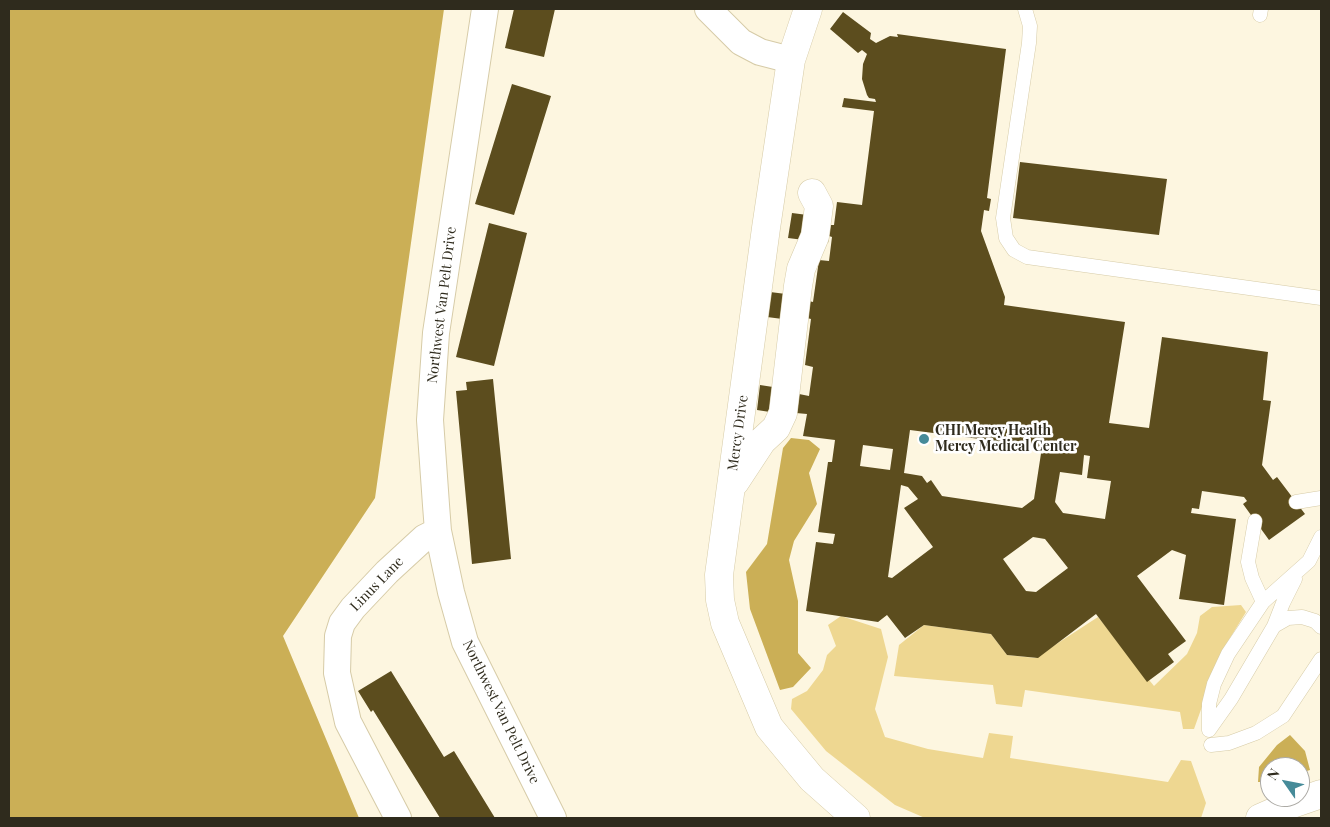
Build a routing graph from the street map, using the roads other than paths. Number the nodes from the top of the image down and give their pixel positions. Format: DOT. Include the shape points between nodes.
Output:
graph roads {
  1 [pos="485,9"];
  2 [pos="708,9"];
  3 [pos="808,9"];
  4 [pos="1026,9"];
  5 [pos="791,60"];
  6 [pos="812,193"];
  7 [pos="1321,298"];
  8 [pos="730,492"];
  9 [pos="1321,498"];
  10 [pos="1296,502"];
  11 [pos="1255,521"];
  12 [pos="438,531"];
  13 [pos="1321,537"];
  14 [pos="1300,570"];
  15 [pos="1263,602"];
  16 [pos="1274,626"];
  17 [pos="1321,627"];
  18 [pos="1321,659"];
  19 [pos="1211,745"];
  20 [pos="1321,794"];
  21 [pos="398,818"];
  22 [pos="553,818"];
  23 [pos="856,818"];
  24 [pos="1260,818"];
  1 -- 12 [label="street, Northwest Van Pelt Drive" via="436,333 430,420"];
  2 -- 5 [label="street" via="741,42 760,52"];
  3 -- 5 [label="street, Mercy Drive"];
  4 -- 7 [label="lane" via="1029,43 1003,218 1006,238 1014,250 1027,256"];
  5 -- 8 [label="street, Mercy Drive"];
  6 -- 8 [label="street" via="819,206 815,236 798,286 783,413 776,428 762,441"];
  8 -- 23 [label="street, Mercy Drive" via="719,575 725,624 769,727 812,779"];
  9 -- 10 [label="lane"];
  11 -- 15 [label="lane" via="1248,562"];
  12 -- 21 [label="street, Linus Lane" via="424,538 387,572 342,622 338,636 337,673 348,722"];
  12 -- 22 [label="street, Northwest Van Pelt Drive" via="465,642"];
  13 -- 14 [label="lane" via="1309,561"];
  14 -- 15 [label="lane"];
  14 -- 16 [label="lane"];
  15 -- 16 [label="lane" via="1228,654 1214,684 1209,704 1209,730"];
  16 -- 17 [label="lane" via="1288,618 1302,617 1315,621"];
  18 -- 19 [label="lane" via="1283,716 1256,734"];
  20 -- 24 [label="street"];
}
